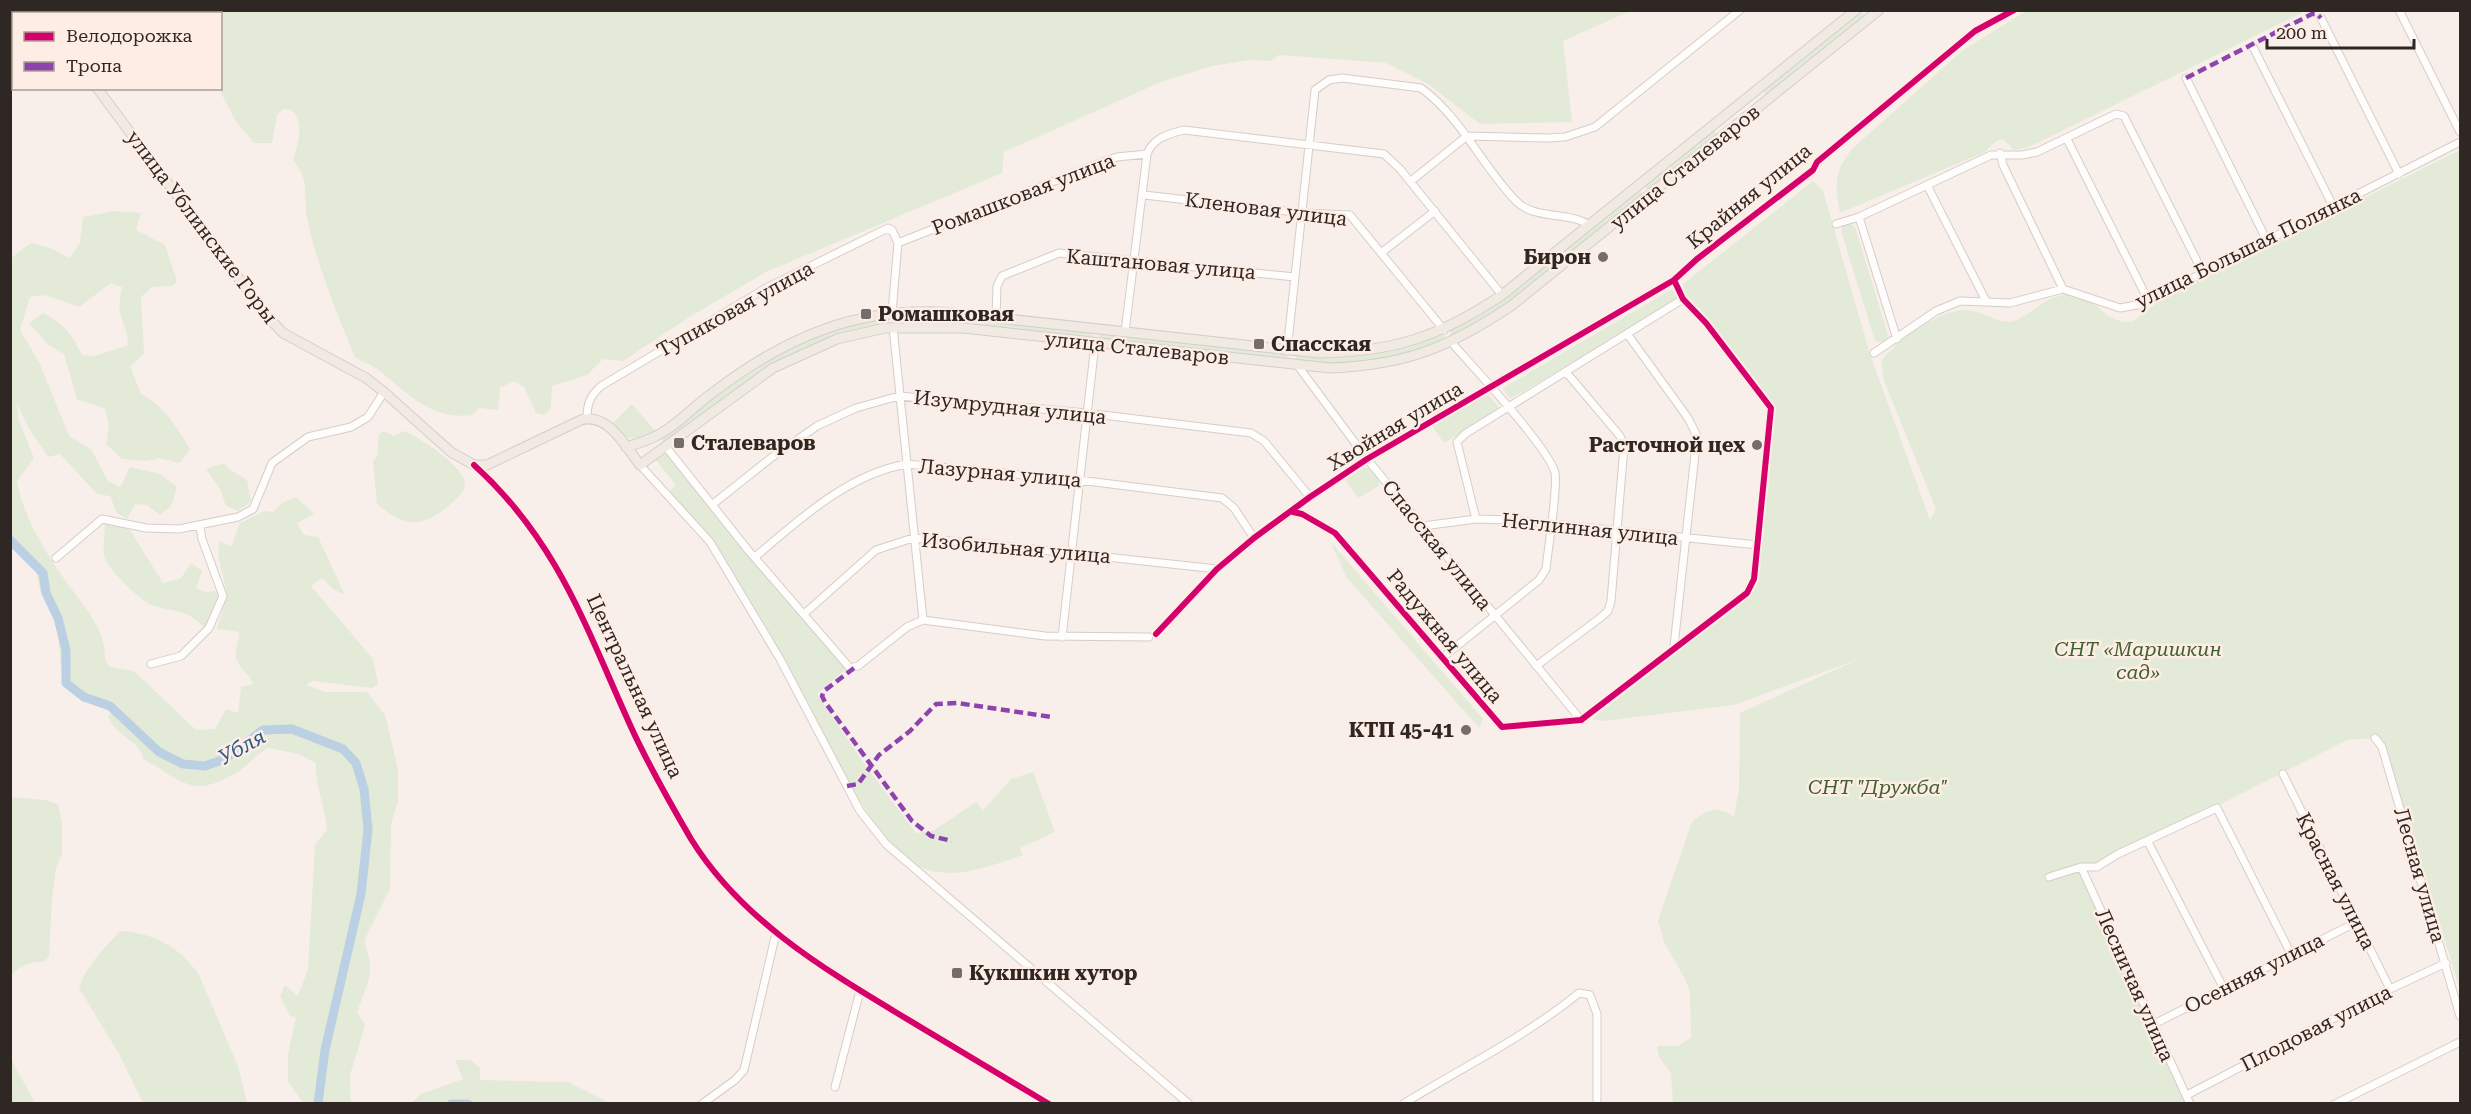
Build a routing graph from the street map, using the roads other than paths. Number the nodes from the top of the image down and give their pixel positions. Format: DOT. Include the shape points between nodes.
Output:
graph roads {
  1 [pos="1740,10"];
  2 [pos="1856,10"];
  3 [pos="1880,10"];
  4 [pos="2014,10"];
  5 [pos="2399,10"];
  6 [pos="1867,14"];
  7 [pos="2321,18"];
  8 [pos="2253,46"];
  9 [pos="2186,78"];
  10 [pos="99,90"];
  11 [pos="1713,126"];
  12 [pos="2460,132"];
  13 [pos="1467,136"];
  14 [pos="1721,137"];
  15 [pos="2067,139"];
  16 [pos="2460,142"];
  17 [pos="1310,146"];
  18 [pos="2000,153"];
  19 [pos="1147,154"];
  20 [pos="2399,174"];
  21 [pos="1411,181"];
  22 [pos="1927,184"];
  23 [pos="1640,185"];
  24 [pos="1143,195"];
  25 [pos="1648,195"];
  26 [pos="2334,208"];
  27 [pos="1435,211"];
  28 [pos="1304,213"];
  29 [pos="1859,216"];
  30 [pos="1836,224"];
  31 [pos="1589,225"];
  32 [pos="2267,241"];
  33 [pos="898,243"];
  34 [pos="1381,252"];
  35 [pos="1134,261"];
  36 [pos="2203,273"];
  37 [pos="1295,277"];
  38 [pos="1674,280"];
  39 [pos="2062,289"];
  40 [pos="1502,295"];
  41 [pos="1683,299"];
  42 [pos="2148,300"];
  43 [pos="1986,301"];
  44 [pos="892,312"];
  45 [pos="996,318"];
  46 [pos="892,327"];
  47 [pos="1097,330"];
  48 [pos="1444,330"];
  49 [pos="1125,333"];
  50 [pos="1628,335"];
  51 [pos="1897,339"];
  52 [pos="1452,343"];
  53 [pos="1095,344"];
  54 [pos="1289,351"];
  55 [pos="1874,353"];
  56 [pos="1294,365"];
  57 [pos="1566,372"];
  58 [pos="1491,389"];
  59 [pos="384,392"];
  60 [pos="900,396"];
  61 [pos="1506,406"];
  62 [pos="1086,413"];
  63 [pos="587,418"];
  64 [pos="657,436"];
  65 [pos="640,442"];
  66 [pos="626,447"];
  67 [pos="666,447"];
  68 [pos="650,458"];
  69 [pos="1367,459"];
  70 [pos="474,465"];
  71 [pos="640,465"];
  72 [pos="906,465"];
  73 [pos="490,480"];
  74 [pos="1079,480"];
  75 [pos="1310,497"];
  76 [pos="712,504"];
  77 [pos="1293,512"];
  78 [pos="1476,519"];
  79 [pos="1550,524"];
  80 [pos="1424,526"];
  81 [pos="200,527"];
  82 [pos="1617,531"];
  83 [pos="913,538"];
  84 [pos="1254,538"];
  85 [pos="1688,539"];
  86 [pos="1758,544"];
  87 [pos="1072,553"];
  88 [pos="755,557"];
  89 [pos="56,558"];
  90 [pos="1217,569"];
  91 [pos="804,614"];
  92 [pos="1495,617"];
  93 [pos="923,620"];
  94 [pos="1062,637"];
  95 [pos="1674,646"];
  96 [pos="1442,658"];
  97 [pos="151,664"];
  98 [pos="1536,666"];
  99 [pos="1581,720"];
  100 [pos="2374,738"];
  101 [pos="2283,774"];
  102 [pos="2148,842"];
  103 [pos="2081,867"];
  104 [pos="2049,877"];
  105 [pos="2355,923"];
  106 [pos="776,933"];
  107 [pos="2291,954"];
  108 [pos="2446,963"];
  109 [pos="2224,989"];
  110 [pos="2390,989"];
  111 [pos="860,991"];
  112 [pos="2460,1016"];
  113 [pos="2154,1024"];
  114 [pos="2460,1042"];
  115 [pos="835,1087"];
  116 [pos="2187,1095"];
  117 [pos="1597,1100"];
  118 [pos="702,1104"];
  119 [pos="1048,1104"];
  120 [pos="1189,1104"];
  121 [pos="1403,1104"];
  122 [pos="2190,1104"];
  123 [pos="2335,1104"];
  1 -- 13 [label="street" via="1587,131 1547,138"];
  2 -- 11 [label="main road, улица Сталеваров"];
  3 -- 6 [label="main road, улица Сталеваров"];
  4 -- 38 [label="street, Крайняя улица" via="1975,32 1817,162 1814,170"];
  5 -- 12 [label="street"];
  6 -- 14 [label="main road, улица Сталеваров"];
  7 -- 20 [label="street"];
  8 -- 26 [label="street"];
  9 -- 32 [label="street"];
  10 -- 59 [label="main road, улица Ублинские Горы" via="277,327"];
  11 -- 14 [label="main road"];
  11 -- 23 [label="main road, улица Сталеваров"];
  13 -- 17 [label="street" via="1421,88 1342,78 1329,80 1315,90"];
  13 -- 21 [label="street"];
  13 -- 31 [label="street" via="1524,208"];
  14 -- 25 [label="main road, улица Сталеваров"];
  15 -- 18 [label="street" via="2037,152"];
  15 -- 36 [label="street" via="2116,114 2124,116"];
  15 -- 42 [label="street"];
  16 -- 20 [label="street, улица Большая Полянка"];
  17 -- 19 [label="street" via="1184,130 1158,140"];
  17 -- 21 [label="street" via="1384,154"];
  17 -- 28 [label="street"];
  18 -- 22 [label="street"];
  18 -- 39 [label="street"];
  19 -- 24 [label="street"];
  19 -- 33 [label="street, Ромашковая улица" via="1100,163"];
  20 -- 26 [label="street, улица Большая Полянка"];
  21 -- 27 [label="street"];
  22 -- 29 [label="street"];
  22 -- 43 [label="street"];
  23 -- 25 [label="main road"];
  23 -- 31 [label="main road, улица Сталеваров"];
  24 -- 28 [label="street, Кленовая улица"];
  24 -- 35 [label="street"];
  25 -- 52 [label="main road, улица Сталеваров" via="1510,306"];
  26 -- 32 [label="street, улица Большая Полянка"];
  27 -- 34 [label="street"];
  27 -- 40 [label="street"];
  28 -- 34 [label="street, Кленовая улица" via="1350,215"];
  28 -- 37 [label="street"];
  29 -- 30 [label="street"];
  29 -- 51 [label="street"];
  31 -- 40 [label="main road, улица Сталеваров"];
  32 -- 36 [label="street, улица Большая Полянка"];
  33 -- 44 [label="street"];
  33 -- 63 [label="street, Тупиковая улица" via="888,228 739,303 601,386 589,402"];
  34 -- 48 [label="street, Кленовая улица"];
  35 -- 37 [label="street, Каштановая улица"];
  35 -- 45 [label="street, Каштановая улица" via="1049,255 1002,276 997,286"];
  35 -- 49 [label="street"];
  36 -- 42 [label="street, улица Большая Полянка"];
  37 -- 54 [label="street"];
  38 -- 41 [label="street"];
  38 -- 58 [label="street, Крайняя улица"];
  39 -- 42 [label="street, улица Большая Полянка" via="2120,308"];
  39 -- 43 [label="street" via="2010,303"];
  40 -- 48 [label="main road, улица Сталеваров"];
  41 -- 50 [label="street"];
  41 -- 86 [label="street" via="1771,408"];
  43 -- 51 [label="street" via="1949,304"];
  44 -- 45 [label="main road, улица Сталеваров"];
  44 -- 46 [label="main road"];
  44 -- 64 [label="main road, улица Сталеваров" via="842,323 789,342 748,367"];
  45 -- 47 [label="main road, улица Сталеваров"];
  46 -- 53 [label="main road, улица Сталеваров" via="963,328"];
  46 -- 60 [label="street"];
  46 -- 67 [label="main road, улица Сталеваров" via="837,339 788,360"];
  47 -- 49 [label="main road, улица Сталеваров"];
  47 -- 53 [label="main road"];
  48 -- 52 [label="main road"];
  48 -- 54 [label="main road, улица Сталеваров" via="1377,350"];
  49 -- 54 [label="main road, улица Сталеваров"];
  50 -- 57 [label="street"];
  50 -- 85 [label="street" via="1697,436"];
  51 -- 55 [label="street"];
  52 -- 56 [label="main road, улица Сталеваров" via="1389,363 1339,368"];
  52 -- 58 [label="street"];
  53 -- 56 [label="main road, улица Сталеваров"];
  53 -- 62 [label="street"];
  54 -- 56 [label="main road"];
  56 -- 69 [label="street, Спасская улица"];
  57 -- 61 [label="street"];
  57 -- 82 [label="street" via="1620,436 1624,447"];
  58 -- 61 [label="street"];
  58 -- 69 [label="street, Хвойная улица"];
  59 -- 70 [label="main road, улица Ублинские Горы" via="451,452"];
  59 -- 81 [label="street" via="368,417 351,428 308,437 272,463 253,509"];
  60 -- 62 [label="street, Изумрудная улица"];
  60 -- 72 [label="street"];
  60 -- 76 [label="street, Изумрудная улица" via="856,408 817,426"];
  61 -- 78 [label="street" via="1457,442"];
  61 -- 79 [label="street" via="1555,473"];
  62 -- 74 [label="street"];
  62 -- 75 [label="street, Изумрудная улица" via="1251,433 1264,441"];
  63 -- 66 [label="main road" via="607,425"];
  63 -- 70 [label="main road" via="501,461"];
  64 -- 65 [label="main road, улица Сталеваров"];
  64 -- 67 [label="main road"];
  65 -- 66 [label="main road, улица Сталеваров"];
  65 -- 68 [label="main road" via="642,452"];
  66 -- 71 [label="main road"];
  67 -- 68 [label="main road, улица Сталеваров"];
  67 -- 76 [label="street"];
  68 -- 71 [label="main road, улица Сталеваров"];
  69 -- 75 [label="street, Хвойная улица"];
  69 -- 80 [label="street, Спасская улица"];
  70 -- 73 [label="street, улица Ублинские Горы"];
  71 -- 120 [label="street" via="710,542 780,659 860,811 886,844"];
  72 -- 74 [label="street, Лазурная улица"];
  72 -- 83 [label="street"];
  72 -- 88 [label="street, Лазурная улица" via="885,468 851,483"];
  73 -- 106 [label="street, Центральная улица" via="514,505 562,574 632,729 691,838 740,900"];
  74 -- 84 [label="street, Лазурная улица" via="1222,498 1234,508"];
  74 -- 87 [label="street"];
  75 -- 77 [label="street, Хвойная улица"];
  76 -- 88 [label="street"];
  77 -- 84 [label="street, Хвойная улица"];
  77 -- 96 [label="street, Радужная улица" via="1335,534"];
  78 -- 79 [label="street, Неглинная улица"];
  78 -- 80 [label="street, Неглинная улица"];
  79 -- 82 [label="street, Неглинная улица"];
  79 -- 92 [label="street" via="1546,569 1539,580"];
  80 -- 92 [label="street, Спасская улица"];
  81 -- 89 [label="street" via="146,528 102,519"];
  81 -- 97 [label="street" via="223,596 209,628 181,657"];
  82 -- 85 [label="street, Неглинная улица"];
  82 -- 98 [label="street" via="1608,611"];
  83 -- 87 [label="street, Изобильная улица"];
  83 -- 91 [label="street, Изобильная улица" via="876,550"];
  83 -- 93 [label="street"];
  84 -- 90 [label="street, Хвойная улица"];
  85 -- 86 [label="street, Неглинная улица"];
  85 -- 95 [label="street"];
  86 -- 95 [label="street" via="1754,579 1747,593"];
  87 -- 90 [label="street, Изобильная улица"];
  87 -- 94 [label="street"];
  88 -- 91 [label="street"];
  90 -- 94 [label="street, Хвойная улица" via="1153,635"];
  91 -- 93 [label="street" via="847,665 854,668 907,627"];
  92 -- 96 [label="street"];
  92 -- 98 [label="street, Спасская улица"];
  93 -- 94 [label="street, Хвойная улица"];
  95 -- 99 [label="street"];
  96 -- 99 [label="street, Радужная улица" via="1502,727"];
  98 -- 99 [label="street, Спасская улица"];
  100 -- 108 [label="street, Лесная улица" via="2382,747"];
  101 -- 105 [label="street, Красная улица"];
  102 -- 103 [label="street" via="2097,867"];
  102 -- 107 [label="street" via="2217,808"];
  102 -- 109 [label="street"];
  103 -- 104 [label="street"];
  103 -- 113 [label="street, Лесничая улица"];
  105 -- 107 [label="street, Осенняя улица"];
  105 -- 110 [label="street, Красная улица"];
  106 -- 111 [label="street, Центральная улица"];
  106 -- 118 [label="street" via="744,1070"];
  107 -- 109 [label="street, Осенняя улица"];
  108 -- 110 [label="street, Плодовая улица"];
  108 -- 112 [label="street, Лесная улица"];
  109 -- 113 [label="street, Осенняя улица"];
  110 -- 116 [label="street, Плодовая улица"];
  111 -- 115 [label="street"];
  111 -- 119 [label="street, Центральная улица"];
  113 -- 116 [label="street, Лесничая улица"];
  114 -- 123 [label="street"];
  116 -- 122 [label="street, Лесничая улица"];
  117 -- 121 [label="street" via="1598,1014 1590,995 1579,993 1547,1019"];
}
